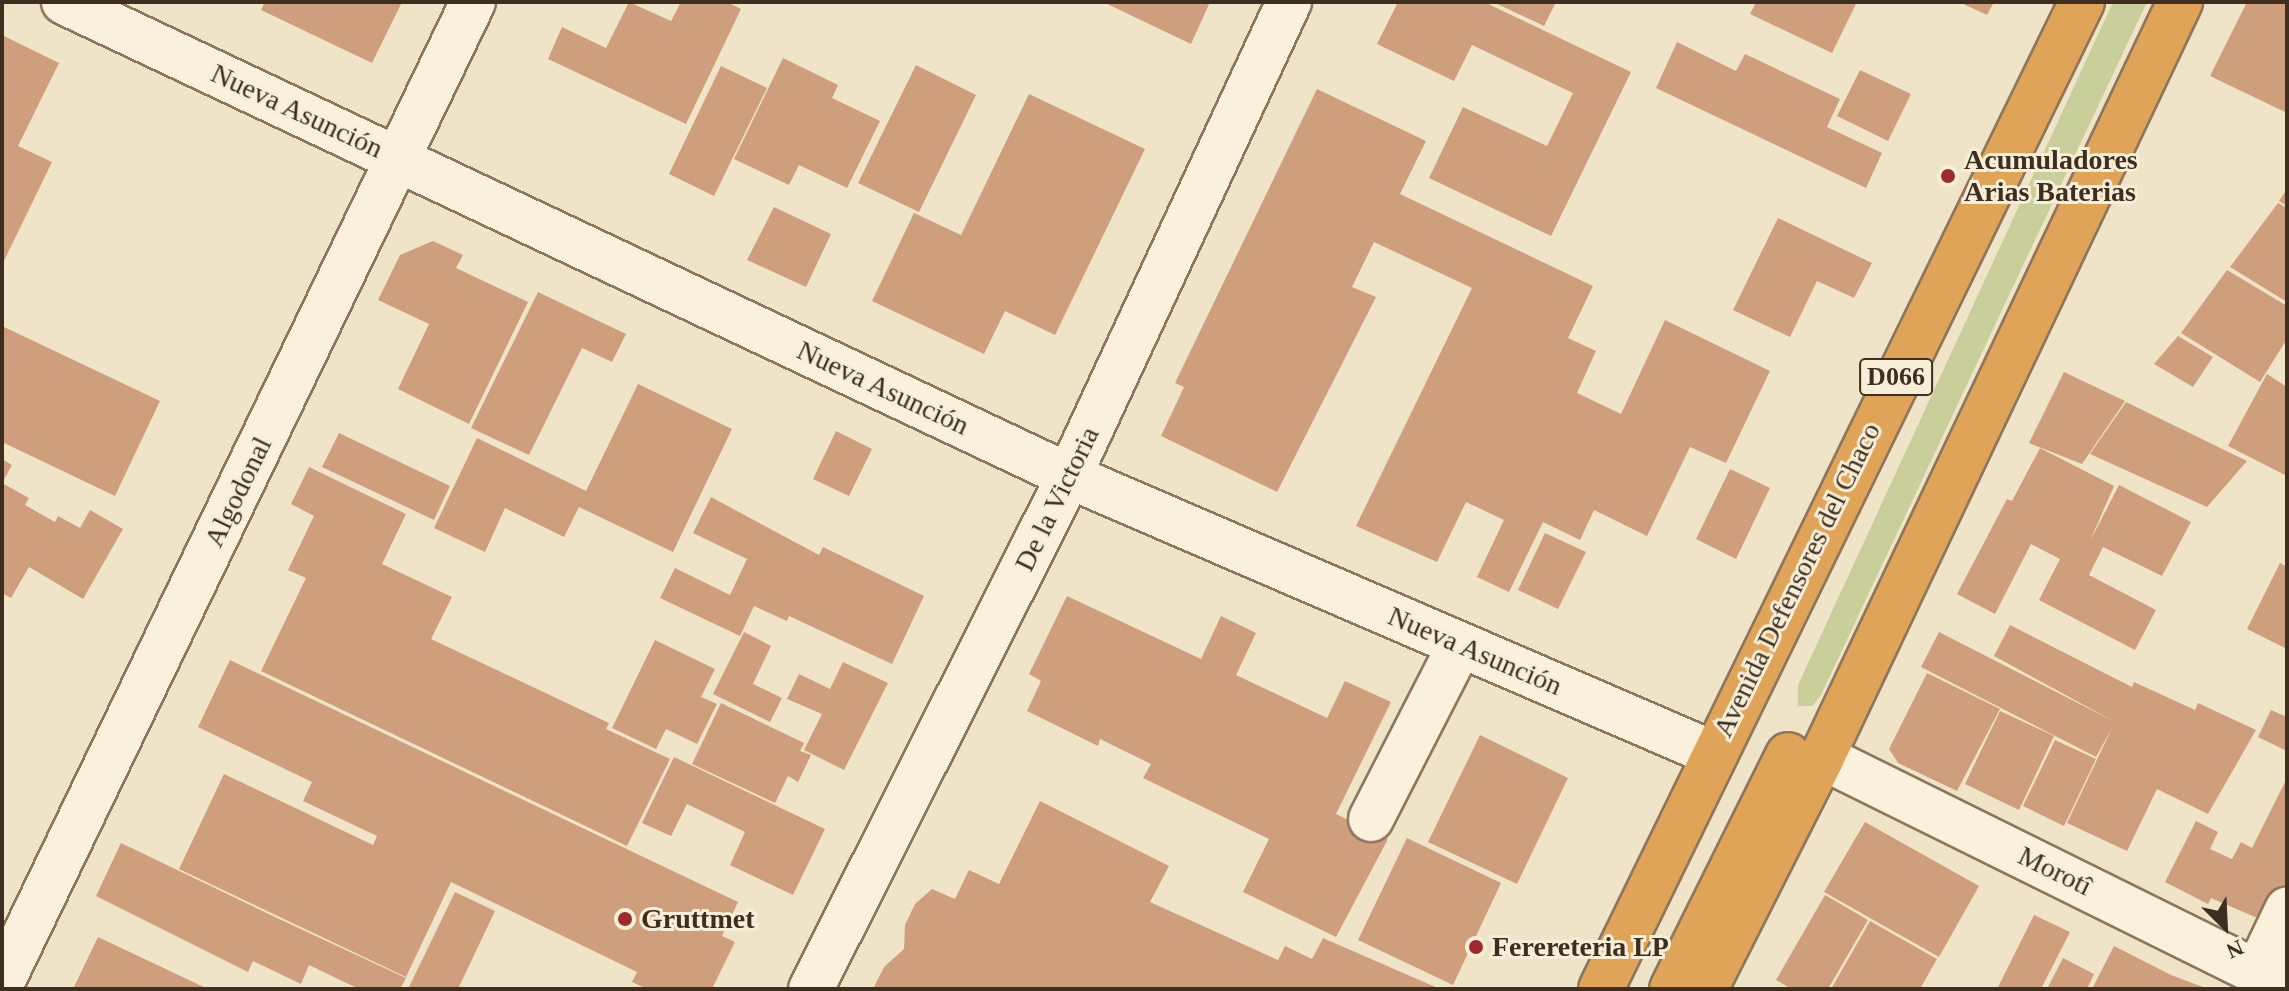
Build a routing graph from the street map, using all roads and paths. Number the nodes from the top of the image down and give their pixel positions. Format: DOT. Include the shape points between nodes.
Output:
graph roads {
  1 [pos="64,2"];
  2 [pos="473,2"];
  3 [pos="1289,2"];
  4 [pos="2082,2"];
  5 [pos="2180,2"];
  6 [pos="398,158"];
  7 [pos="1069,476"];
  8 [pos="1460,645"];
  9 [pos="1712,753"];
  10 [pos="1805,756"];
  11 [pos="1371,819"];
  12 [pos="2287,910"];
  13 [pos="2273,979"];
  14 [pos="2,982"];
  15 [pos="811,989"];
  16 [pos="1601,989"];
  17 [pos="1672,989"];
  18 [pos="1705,989"];
  1 -- 6 [label="street, Nueva Asunción"];
  2 -- 6 [label="street, Algodonal"];
  3 -- 7 [label="street, De la Victoria"];
  4 -- 9 [label="highway, Avenida Defensores del Chaco / D066"];
  5 -- 10 [label="highway"];
  6 -- 7 [label="street, Nueva Asunción"];
  6 -- 14 [label="street, Algodonal"];
  7 -- 8 [label="street, Nueva Asunción"];
  7 -- 15 [label="street, De la Victoria"];
  8 -- 9 [label="street, Nueva Asunción"];
  8 -- 11 [label="street"];
  9 -- 10 [label="highway"];
  9 -- 16 [label="highway, Avenida Defensores del Chaco / D066"];
  10 -- 13 [label="street, Morotî"];
  10 -- 17 [label="highway"];
  10 -- 18 [label="highway"];
  12 -- 13 [label="street"];
}
